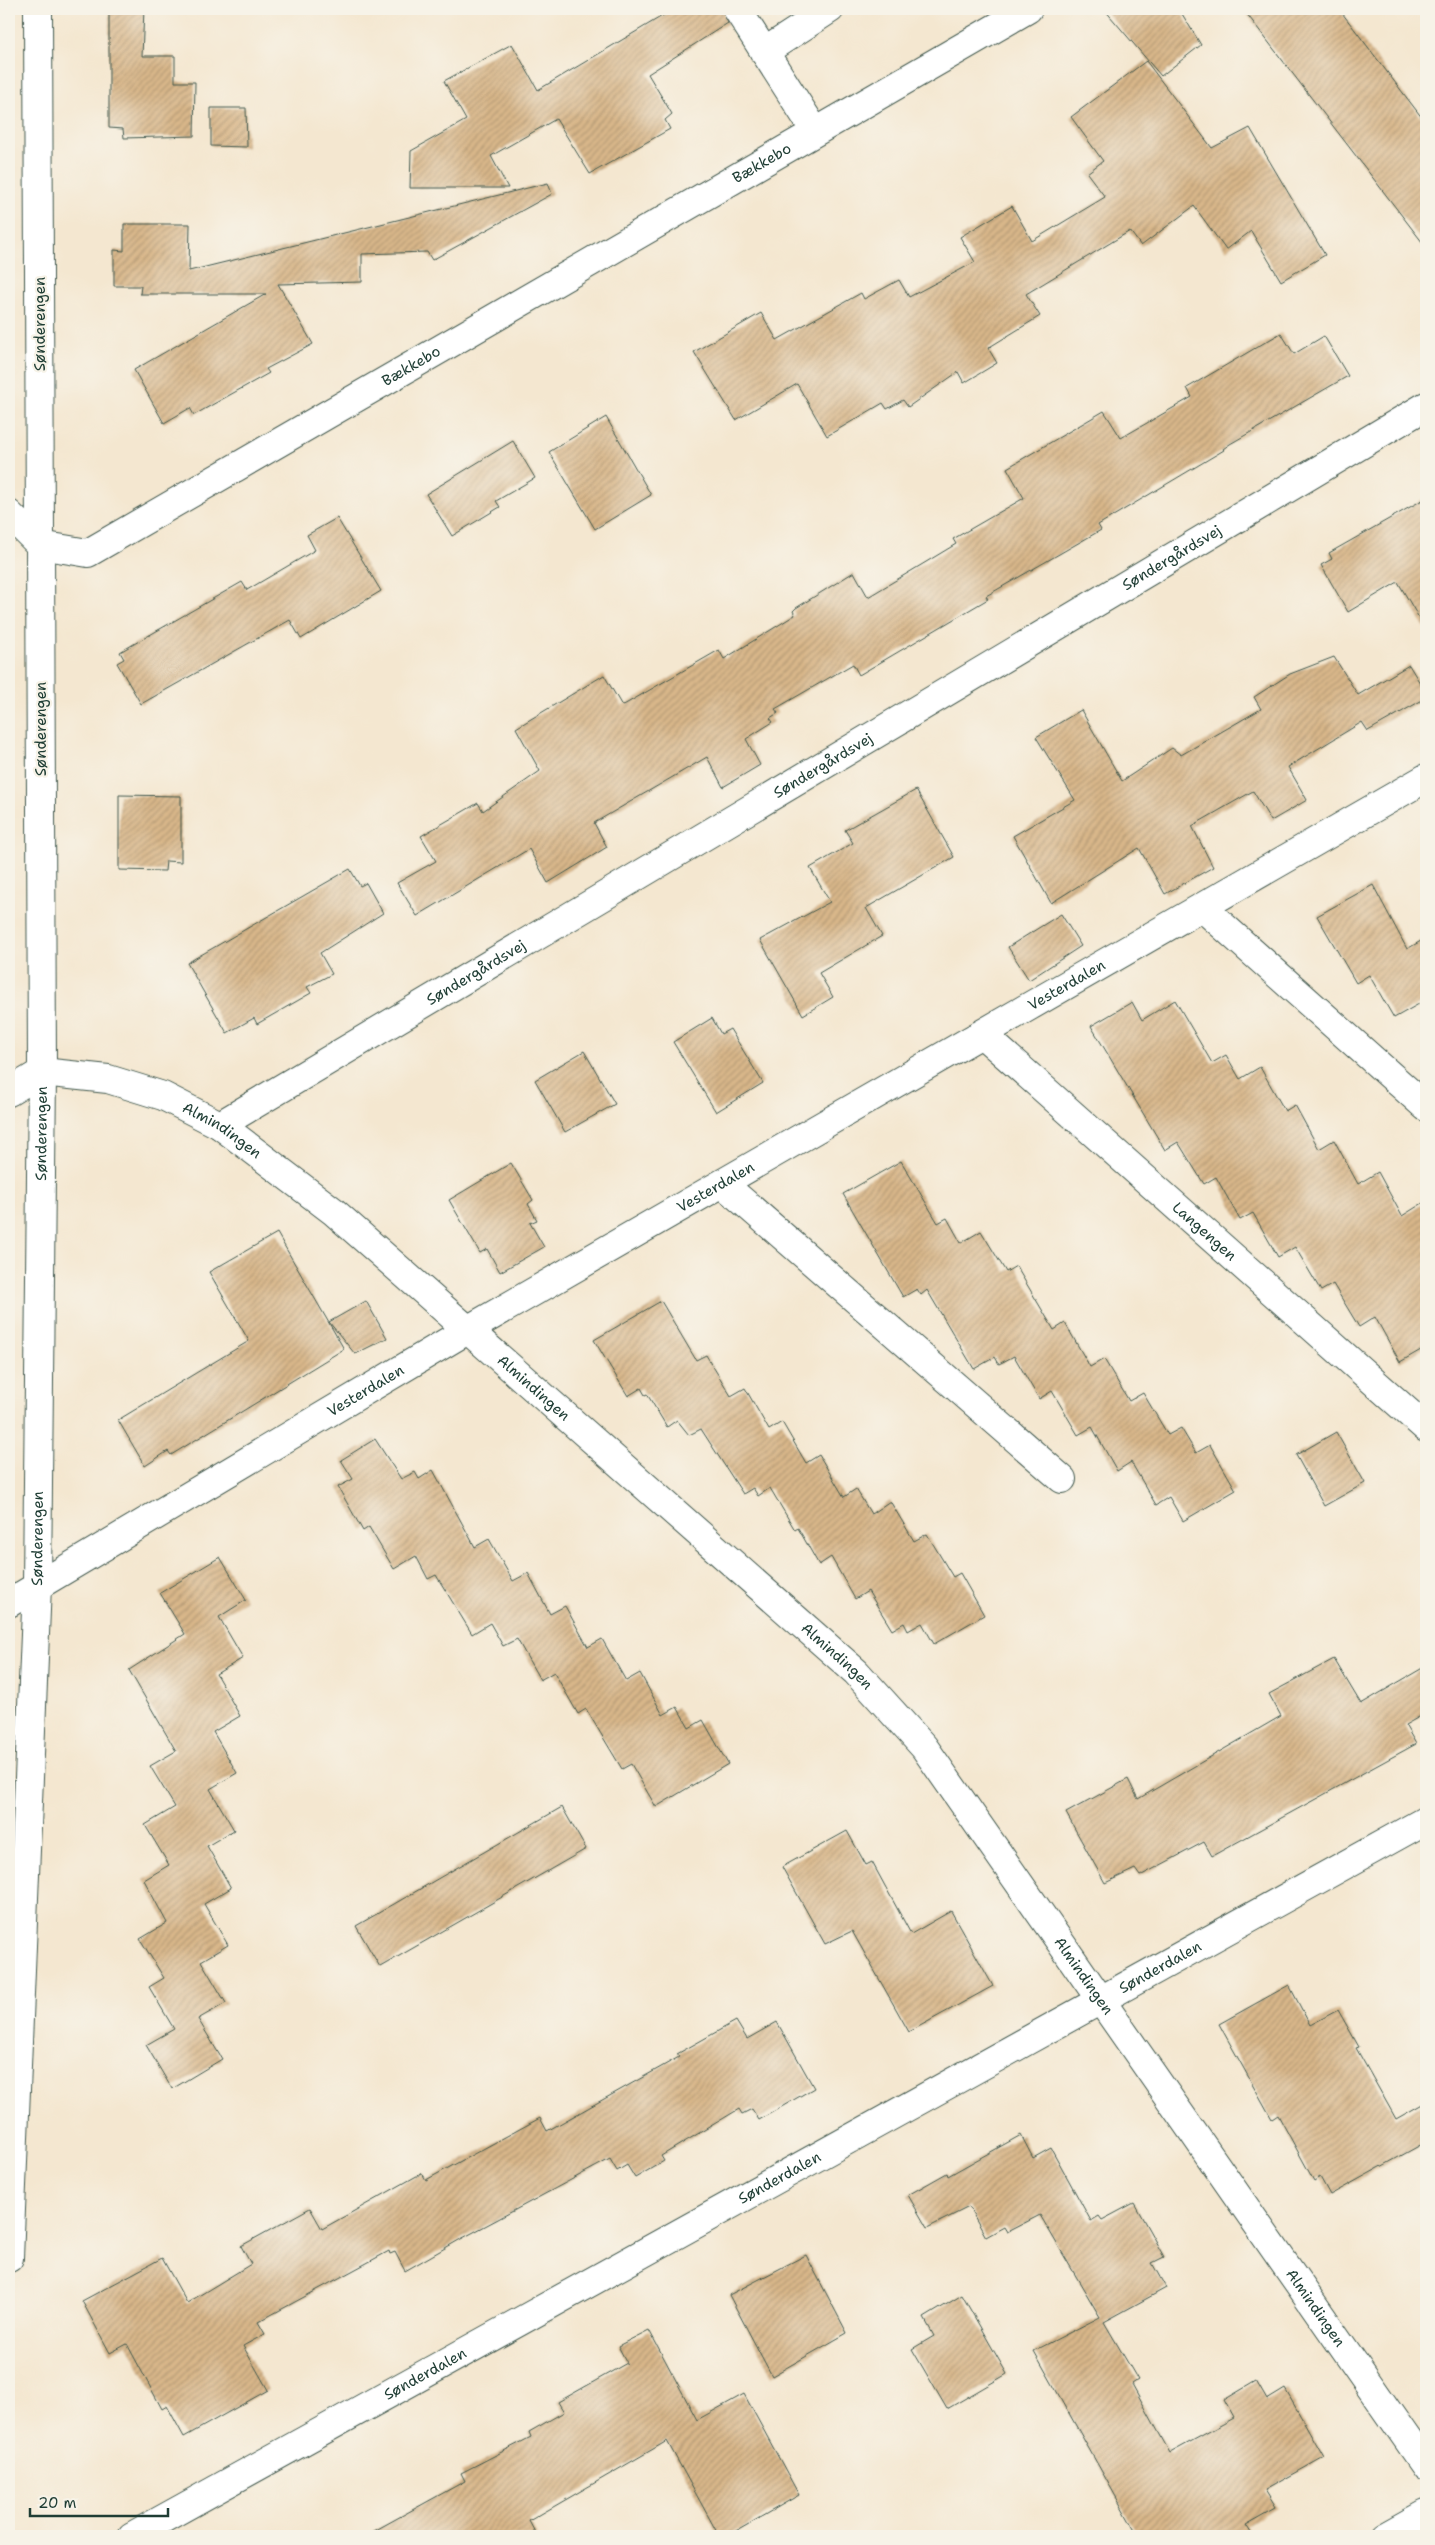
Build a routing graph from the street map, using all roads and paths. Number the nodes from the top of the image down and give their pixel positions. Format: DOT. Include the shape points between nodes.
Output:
graph roads {
  1 [pos="38,9"];
  2 [pos="737,9"];
  3 [pos="830,9"];
  4 [pos="1028,9"];
  5 [pos="764,52"];
  6 [pos="816,131"];
  7 [pos="1426,406"];
  8 [pos="9,514"];
  9 [pos="40,545"];
  10 [pos="1423,785"];
  11 [pos="1203,908"];
  12 [pos="983,1034"];
  13 [pos="42,1072"];
  14 [pos="9,1092"];
  15 [pos="1426,1107"];
  16 [pos="220,1125"];
  17 [pos="723,1184"];
  18 [pos="468,1329"];
  19 [pos="1426,1428"];
  20 [pos="1062,1479"];
  21 [pos="37,1586"];
  22 [pos="9,1603"];
  23 [pos="1426,1820"];
  24 [pos="1102,2000"];
  25 [pos="9,2258"];
  26 [pos="1426,2466"];
  27 [pos="1426,2513"];
  28 [pos="132,2536"];
  29 [pos="1385,2536"];
  1 -- 9 [label="street, Sønderengen"];
  2 -- 5 [label="street"];
  3 -- 5 [label="street"];
  4 -- 6 [label="street, Bækkebo"];
  5 -- 6 [label="street"];
  6 -- 9 [label="street, Bækkebo" via="88,553"];
  7 -- 16 [label="street, Søndergårdsvej"];
  8 -- 9 [label="street"];
  9 -- 13 [label="street, Sønderengen"];
  10 -- 11 [label="street, Vesterdalen"];
  11 -- 12 [label="street, Vesterdalen"];
  11 -- 15 [label="street"];
  12 -- 17 [label="street, Vesterdalen"];
  12 -- 19 [label="street, Langengen"];
  13 -- 14 [label="street"];
  13 -- 16 [label="street, Almindingen" via="108,1079 163,1096"];
  13 -- 21 [label="street, Sønderengen"];
  16 -- 18 [label="street, Almindingen" via="333,1211"];
  17 -- 18 [label="street, Vesterdalen"];
  17 -- 20 [label="street"];
  18 -- 21 [label="street, Vesterdalen"];
  18 -- 24 [label="street, Almindingen" via="856,1672 924,1747"];
  21 -- 22 [label="street, Vesterdalen"];
  21 -- 25 [label="street, Sønderengen"];
  23 -- 24 [label="street, Sønderdalen"];
  24 -- 26 [label="street, Almindingen"];
  24 -- 28 [label="street, Sønderdalen"];
  27 -- 29 [label="street"];
}
